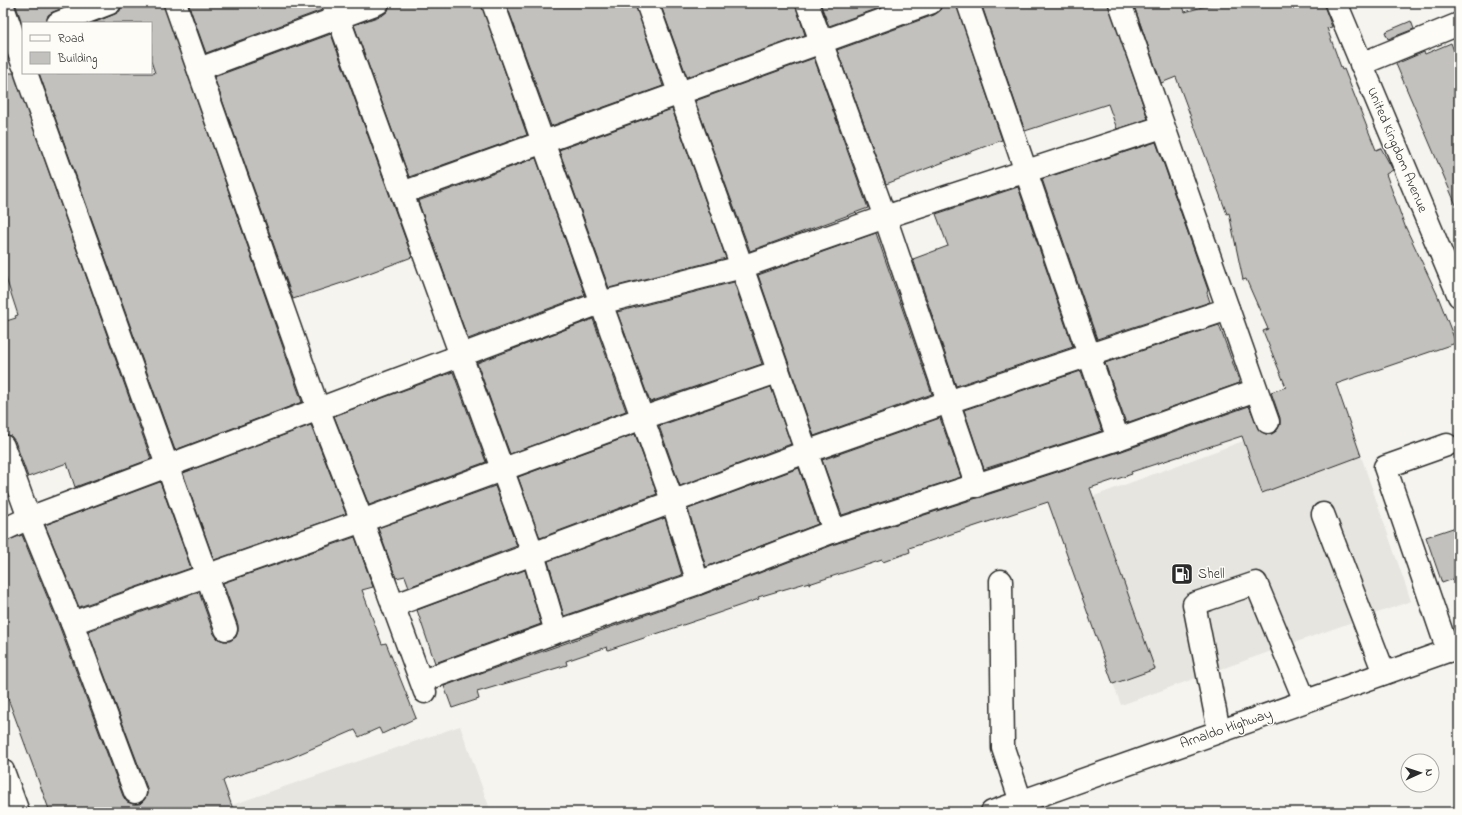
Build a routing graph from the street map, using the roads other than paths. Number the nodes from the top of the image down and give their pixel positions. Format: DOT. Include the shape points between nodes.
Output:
graph roads {
  1 [pos="110,3"];
  2 [pos="175,3"];
  3 [pos="378,3"];
  4 [pos="493,3"];
  5 [pos="647,3"];
  6 [pos="807,3"];
  7 [pos="930,3"];
  8 [pos="968,3"];
  9 [pos="1120,3"];
  10 [pos="1336,3"];
  11 [pos="3,7"];
  12 [pos="336,11"];
  13 [pos="61,22"];
  14 [pos="1459,24"];
  15 [pos="13,40"];
  16 [pos="821,42"];
  17 [pos="22,62"];
  18 [pos="1361,64"];
  19 [pos="199,69"];
  20 [pos="26,74"];
  21 [pos="679,92"];
  22 [pos="1162,127"];
  23 [pos="543,143"];
  24 [pos="1027,171"];
  25 [pos="402,193"];
  26 [pos="885,217"];
  27 [pos="742,267"];
  28 [pos="1459,296"];
  29 [pos="600,303"];
  30 [pos="1228,309"];
  31 [pos="1090,354"];
  32 [pos="462,356"];
  33 [pos="777,372"];
  34 [pos="1256,390"];
  35 [pos="948,402"];
  36 [pos="319,411"];
  37 [pos="643,418"];
  38 [pos="1268,422"];
  39 [pos="1118,439"];
  40 [pos="1447,445"];
  41 [pos="3,446"];
  42 [pos="806,452"];
  43 [pos="169,467"];
  44 [pos="502,468"];
  45 [pos="977,486"];
  46 [pos="673,503"];
  47 [pos="1323,514"];
  48 [pos="29,518"];
  49 [pos="362,521"];
  50 [pos="3,530"];
  51 [pos="834,531"];
  52 [pos="533,554"];
  53 [pos="207,575"];
  54 [pos="1001,581"];
  55 [pos="698,583"];
  56 [pos="393,606"];
  57 [pos="72,623"];
  58 [pos="226,629"];
  59 [pos="556,632"];
  60 [pos="1453,649"];
  61 [pos="1384,673"];
  62 [pos="1305,701"];
  63 [pos="1219,731"];
  64 [pos="3,771"];
  65 [pos="135,792"];
  66 [pos="1021,802"];
  67 [pos="18,812"];
  68 [pos="992,812"];
  1 -- 13 [label="street"];
  2 -- 19 [label="street"];
  3 -- 12 [label="street"];
  4 -- 23 [label="street"];
  5 -- 21 [label="street"];
  6 -- 16 [label="street"];
  7 -- 16 [label="street"];
  8 -- 24 [label="street"];
  9 -- 22 [label="street"];
  10 -- 18 [label="street, United Kingdom Avenue"];
  11 -- 15 [label="street"];
  12 -- 19 [label="street"];
  12 -- 25 [label="street"];
  14 -- 18 [label="street"];
  15 -- 17 [label="street"];
  16 -- 21 [label="street"];
  16 -- 26 [label="street"];
  18 -- 28 [label="street, United Kingdom Avenue"];
  19 -- 36 [label="street"];
  20 -- 43 [label="street"];
  21 -- 23 [label="street"];
  21 -- 27 [label="street"];
  22 -- 24 [label="street"];
  22 -- 30 [label="street"];
  23 -- 25 [label="street"];
  23 -- 29 [label="street"];
  24 -- 26 [label="street"];
  24 -- 31 [label="street"];
  25 -- 32 [label="street"];
  26 -- 27 [label="street"];
  26 -- 35 [label="street"];
  27 -- 29 [label="street"];
  27 -- 33 [label="street"];
  29 -- 32 [label="street"];
  29 -- 37 [label="street"];
  30 -- 31 [label="street"];
  30 -- 34 [label="street"];
  31 -- 35 [label="street"];
  31 -- 39 [label="street"];
  32 -- 36 [label="street"];
  32 -- 44 [label="street"];
  33 -- 37 [label="street"];
  33 -- 42 [label="street"];
  34 -- 38 [label="street"];
  34 -- 39 [label="street"];
  35 -- 42 [label="street"];
  35 -- 45 [label="street"];
  36 -- 43 [label="street"];
  36 -- 49 [label="street"];
  37 -- 44 [label="street"];
  37 -- 46 [label="street"];
  39 -- 45 [label="street"];
  40 -- 60 [label="street" via="1385,467"];
  41 -- 48 [label="street"];
  42 -- 46 [label="street"];
  42 -- 51 [label="street"];
  43 -- 48 [label="street"];
  43 -- 53 [label="street"];
  44 -- 49 [label="street"];
  44 -- 52 [label="street"];
  45 -- 51 [label="street"];
  46 -- 52 [label="street"];
  46 -- 55 [label="street"];
  47 -- 61 [label="street"];
  48 -- 50 [label="street"];
  48 -- 57 [label="street"];
  49 -- 53 [label="street"];
  49 -- 56 [label="street"];
  51 -- 55 [label="street"];
  52 -- 56 [label="street"];
  52 -- 59 [label="street"];
  53 -- 57 [label="street"];
  53 -- 58 [label="street"];
  54 -- 66 [label="street" via="1003,748"];
  55 -- 59 [label="street"];
  56 -- 59 [label="street" via="423,686"];
  57 -- 65 [label="street"];
  60 -- 61 [label="street, Arnaldo Highway"];
  61 -- 62 [label="street, Arnaldo Highway"];
  62 -- 63 [label="street, Arnaldo Highway"];
  62 -- 63 [label="street" via="1256,583 1194,604"];
  63 -- 66 [label="street, Arnaldo Highway"];
  64 -- 67 [label="street"];
  66 -- 68 [label="street, Arnaldo Highway"];
}
